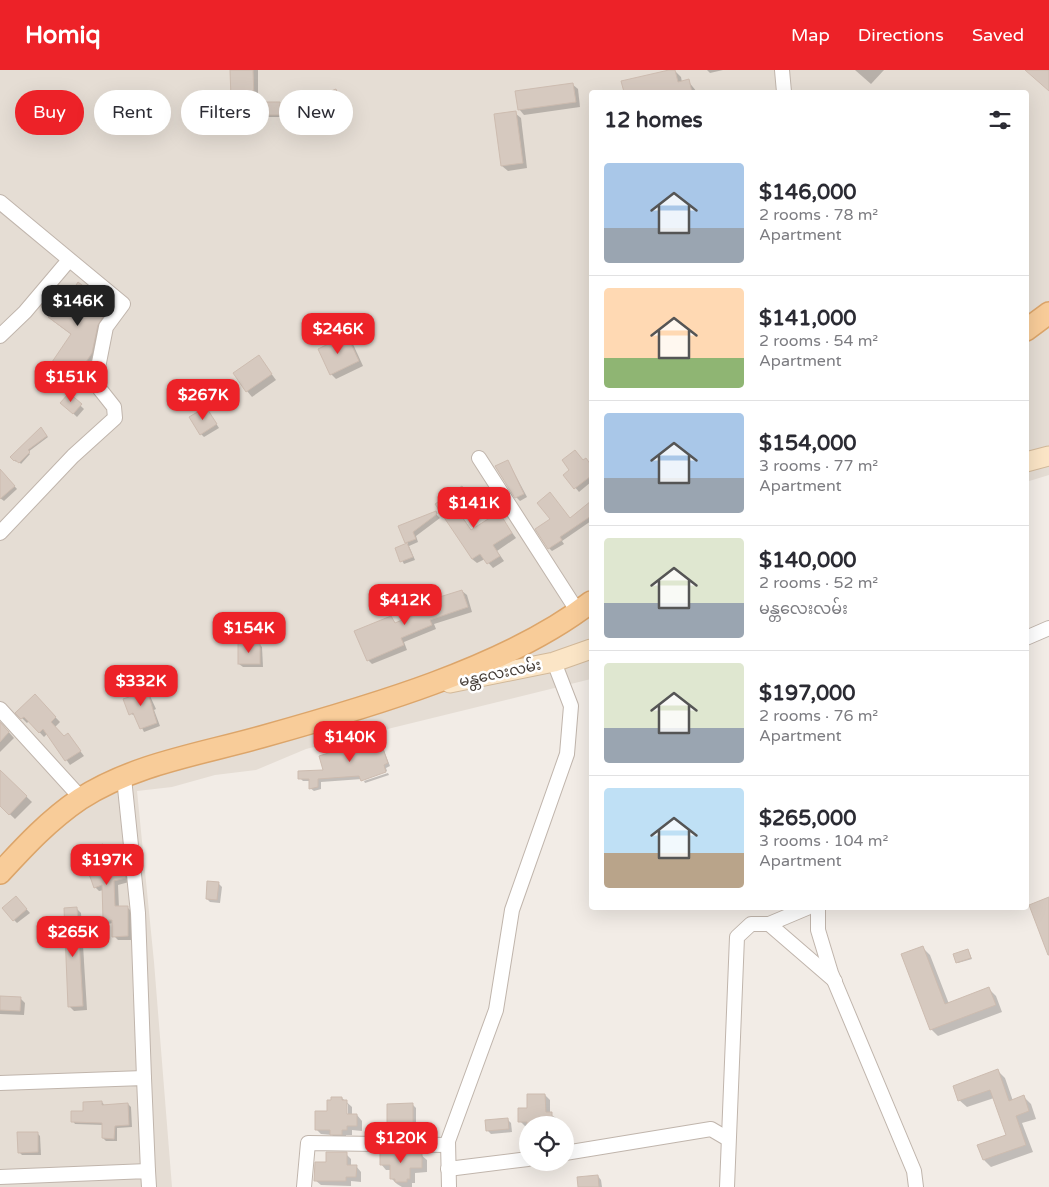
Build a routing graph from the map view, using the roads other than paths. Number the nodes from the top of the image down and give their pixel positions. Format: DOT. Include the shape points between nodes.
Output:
graph roads {
  1 [pos="782,70"];
  2 [pos="784,90"];
  3 [pos="0,202"];
  4 [pos="69,260"];
  5 [pos="1049,313"];
  6 [pos="1029,328"];
  7 [pos="0,336"];
  8 [pos="1049,456"];
  9 [pos="479,458"];
  10 [pos="1029,461"];
  11 [pos="0,533"];
  12 [pos="585,607"];
  13 [pos="1049,628"];
  14 [pos="1029,637"];
  15 [pos="589,650"];
  16 [pos="554,662"];
  17 [pos="408,692"];
  18 [pos="0,709"];
  19 [pos="124,778"];
  20 [pos="82,798"];
  21 [pos="0,873"];
  22 [pos="802,910"];
  23 [pos="818,910"];
  24 [pos="769,924"];
  25 [pos="835,981"];
  26 [pos="144,1078"];
  27 [pos="0,1084"];
  28 [pos="729,1114"];
  29 [pos="711,1129"];
  30 [pos="728,1139"];
  31 [pos="448,1145"];
  32 [pos="574,1152"];
  33 [pos="519,1160"];
  34 [pos="448,1169"];
  35 [pos="148,1171"];
  36 [pos="0,1177"];
  37 [pos="149,1187"];
  38 [pos="304,1187"];
  39 [pos="449,1187"];
  40 [pos="727,1187"];
  41 [pos="916,1187"];
  1 -- 2 [label="street"];
  3 -- 4 [label="street"];
  4 -- 7 [label="street"];
  4 -- 11 [label="street" via="123,304 106,327 95,383 114,407 115,418 73,456"];
  5 -- 6 [label="main road"];
  8 -- 10 [label="main road"];
  9 -- 12 [label="street"];
  12 -- 17 [label="main road" via="533,639"];
  13 -- 14 [label="street"];
  15 -- 16 [label="main road, မန္တလေးလမ်း"];
  16 -- 17 [label="main road, မန္တလေးလမ်း"];
  16 -- 31 [label="street" via="571,706 567,754 512,910 496,1010"];
  17 -- 19 [label="main road" via="261,737 155,764"];
  18 -- 20 [label="street"];
  19 -- 20 [label="main road"];
  19 -- 26 [label="street" via="138,913"];
  20 -- 21 [label="main road" via="49,823"];
  22 -- 24 [label="street"];
  23 -- 25 [label="street" via="818,930"];
  24 -- 25 [label="street"];
  24 -- 28 [label="street" via="750,924 737,937"];
  25 -- 41 [label="street" via="914,1171"];
  26 -- 27 [label="street"];
  26 -- 35 [label="street"];
  28 -- 29 [label="street"];
  28 -- 30 [label="street"];
  29 -- 30 [label="street"];
  29 -- 32 [label="street"];
  30 -- 40 [label="street"];
  31 -- 34 [label="street"];
  31 -- 38 [label="street" via="308,1143"];
  33 -- 34 [label="street"];
  34 -- 39 [label="street"];
  35 -- 36 [label="street"];
  35 -- 37 [label="street"];
}
